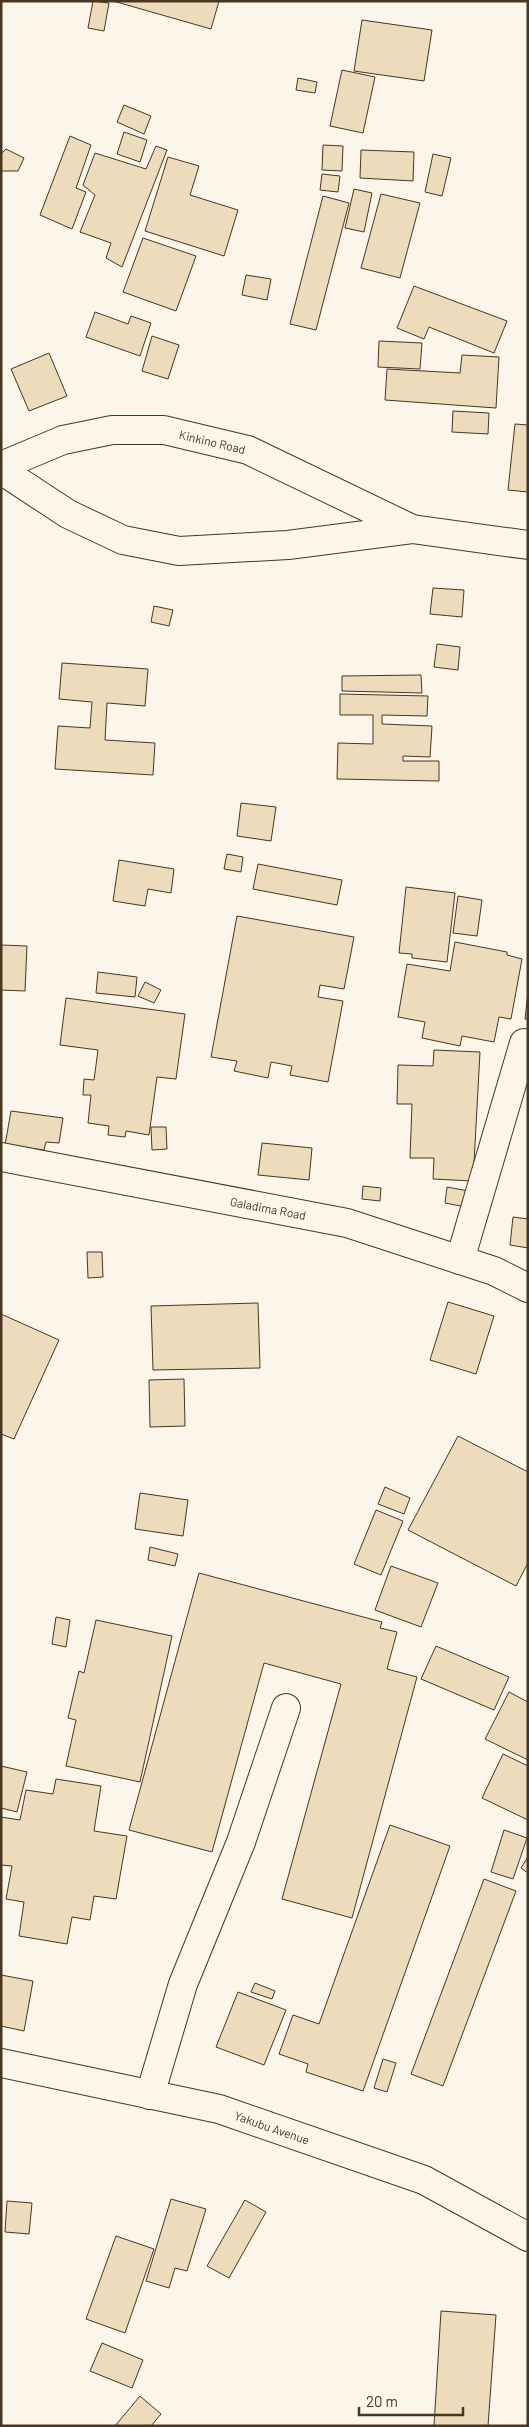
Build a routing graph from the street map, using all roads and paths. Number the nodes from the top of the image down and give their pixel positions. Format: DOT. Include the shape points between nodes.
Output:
graph roads {
  1 [pos="1,466"];
  2 [pos="1,470"];
  3 [pos="412,529"];
  4 [pos="528,545"];
  5 [pos="524,1043"];
  6 [pos="1,1157"];
  7 [pos="460,1260"];
  8 [pos="528,1288"];
  9 [pos="286,1708"];
  10 [pos="1,2063"];
  11 [pos="150,2095"];
  12 [pos="528,2237"];
  1 -- 3 [label="street, Kinkino Road" via="63,440 112,430 164,430 248,450"];
  2 -- 3 [label="street, Kinkino Road" via="68,514 123,540 179,552 288,545"];
  3 -- 4 [label="street, Kinkino Road"];
  5 -- 7 [label="street"];
  6 -- 7 [label="street, Galadima Road" via="347,1223"];
  7 -- 8 [label="street, Galadima Road" via="494,1271"];
  9 -- 11 [label="street" via="241,1842 182,1984"];
  10 -- 11 [label="street, Yakubu Avenue"];
  11 -- 12 [label="street, Yakubu Avenue" via="219,2109 424,2180"];
}
